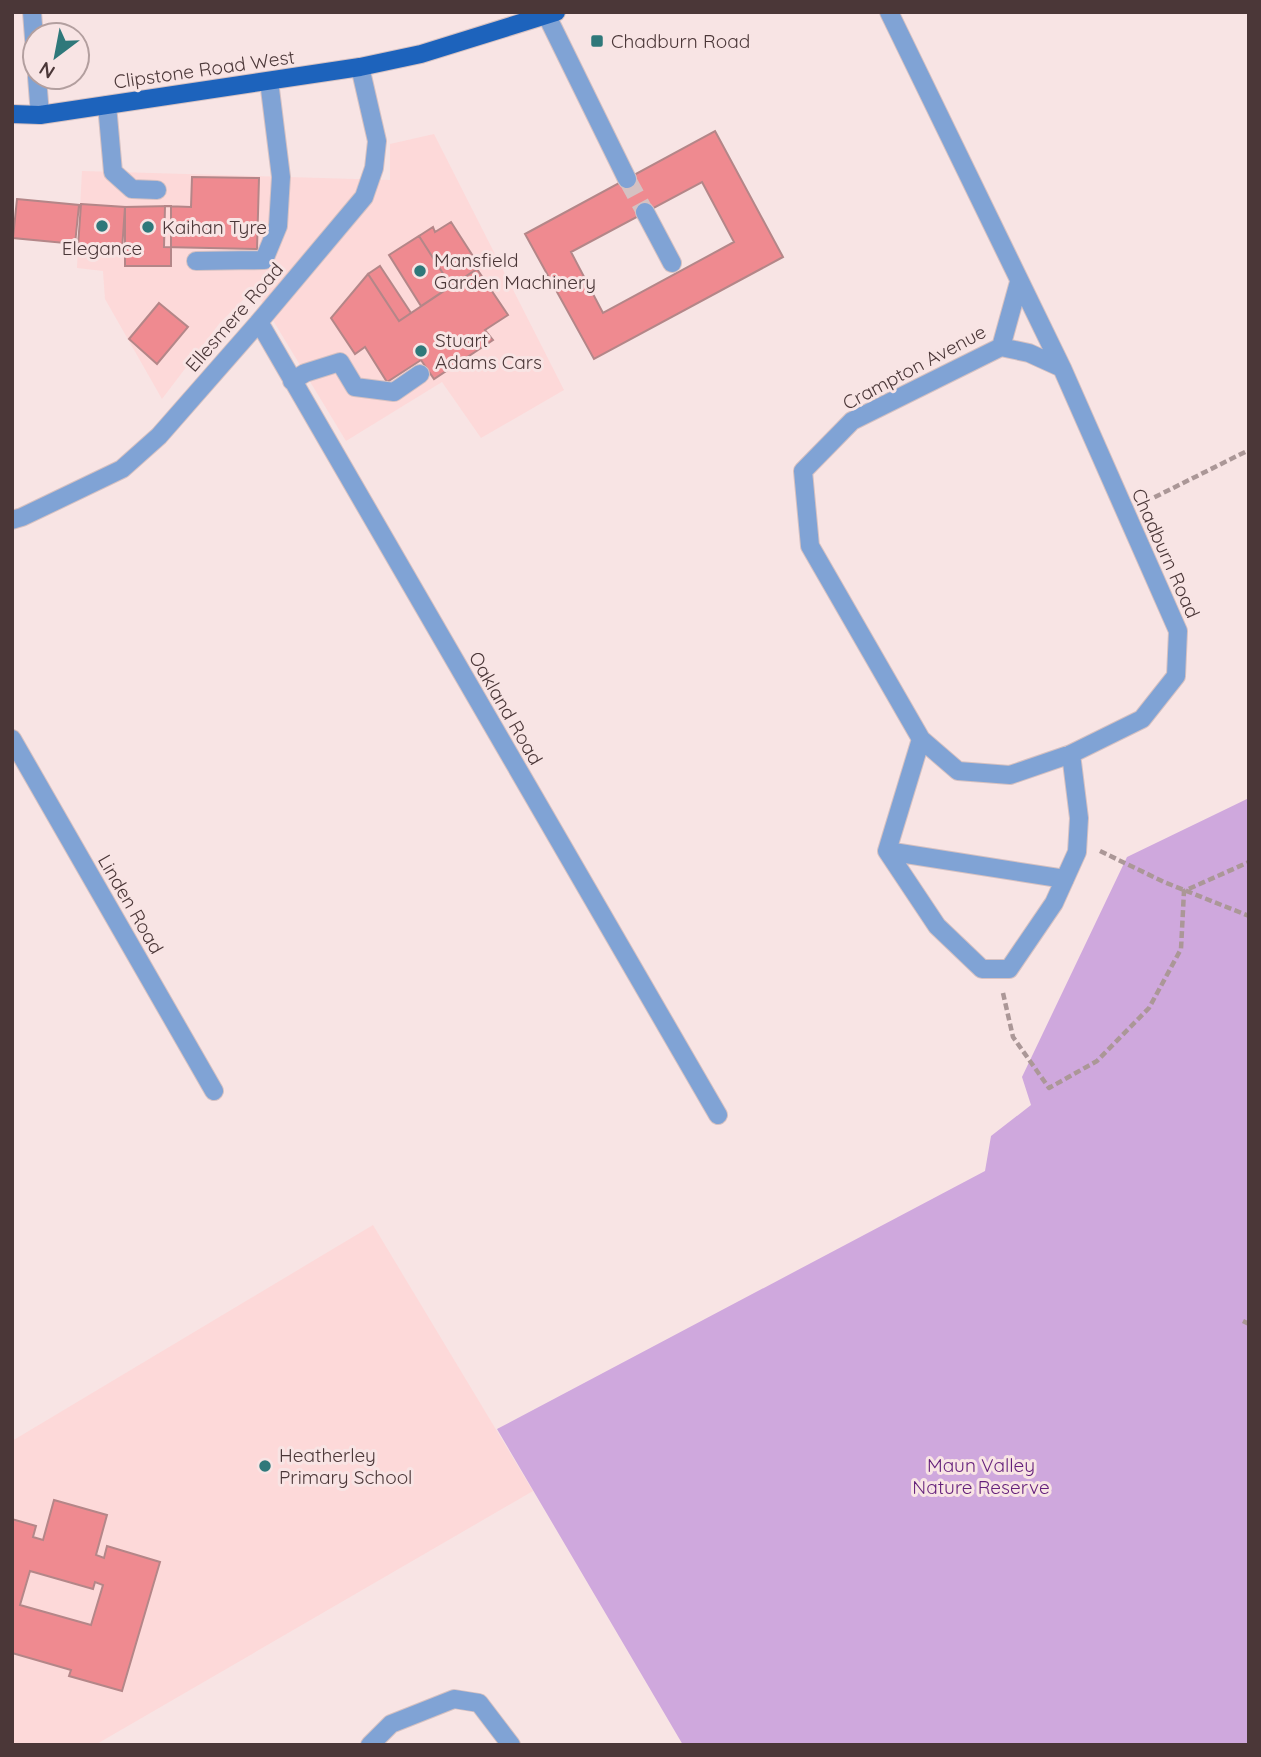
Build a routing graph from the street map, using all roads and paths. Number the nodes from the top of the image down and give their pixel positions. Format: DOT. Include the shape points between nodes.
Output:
graph roads {
  1 [pos="889,12"];
  2 [pos="551,14"];
  3 [pos="360,67"];
  4 [pos="269,80"];
  5 [pos="38,91"];
  6 [pos="107,105"];
  7 [pos="12,114"];
  8 [pos="40,115"];
  9 [pos="627,179"];
  10 [pos="157,190"];
  11 [pos="645,212"];
  12 [pos="195,261"];
  13 [pos="672,263"];
  14 [pos="1019,282"];
  15 [pos="258,322"];
  16 [pos="1002,347"];
  17 [pos="1062,368"];
  18 [pos="420,374"];
  19 [pos="292,381"];
  20 [pos="1249,450"];
  21 [pos="1125,511"];
  22 [pos="12,520"];
  23 [pos="12,739"];
  24 [pos="921,739"];
  25 [pos="1071,754"];
  26 [pos="1077,841"];
  27 [pos="887,851"];
  28 [pos="1249,862"];
  29 [pos="1065,879"];
  30 [pos="1184,891"];
  31 [pos="1249,916"];
  32 [pos="998,969"];
  33 [pos="214,1091"];
  34 [pos="718,1115"];
  35 [pos="370,1745"];
  36 [pos="512,1745"];
  1 -- 14 [label="street, Chadburn Road"];
  2 -- 3 [label="main road, Clipstone Road West" via="421,54"];
  2 -- 9 [label="street"];
  3 -- 4 [label="main road, Clipstone Road West"];
  3 -- 15 [label="street, Ellesmere Road" via="377,141 364,197"];
  4 -- 6 [label="main road, Clipstone Road West"];
  4 -- 12 [label="street" via="281,177 278,226 264,260"];
  5 -- 8 [label="street"];
  6 -- 8 [label="main road, Clipstone Road West"];
  6 -- 10 [label="street" via="113,172 132,189"];
  7 -- 8 [label="main road, Clipstone Road West"];
  11 -- 13 [label="street"];
  14 -- 16 [label="street, Crampton Avenue"];
  14 -- 17 [label="street, Chadburn Road"];
  15 -- 19 [label="street, Oakland Road"];
  15 -- 22 [label="street, Ellesmere Road" via="159,436 122,469"];
  16 -- 17 [label="street"];
  16 -- 24 [label="street, Crampton Avenue" via="852,421 803,471 810,546"];
  17 -- 21 [label="street, Chadburn Road"];
  18 -- 19 [label="street" via="394,392 355,387 340,362"];
  19 -- 34 [label="street, Oakland Road"];
  20 -- 21 [label="path"];
  21 -- 25 [label="street, Chadburn Road" via="1178,631 1176,676 1142,719"];
  23 -- 33 [label="street, Linden Road"];
  24 -- 25 [label="street, Chadburn Road" via="958,771 1010,775"];
  24 -- 27 [label="street"];
  25 -- 26 [label="street" via="1079,818"];
  26 -- 29 [label="street"];
  26 -- 30 [label="path"];
  27 -- 29 [label="street"];
  27 -- 32 [label="street" via="937,926 982,969"];
  28 -- 30 [label="path"];
  29 -- 32 [label="street" via="1009,969"];
  30 -- 31 [label="path"];
  30 -- 32 [label="path" via="1181,949 1149,1008 1097,1061 1049,1088 1013,1037"];
  35 -- 36 [label="street" via="391,1724 454,1699 479,1703"];
}
